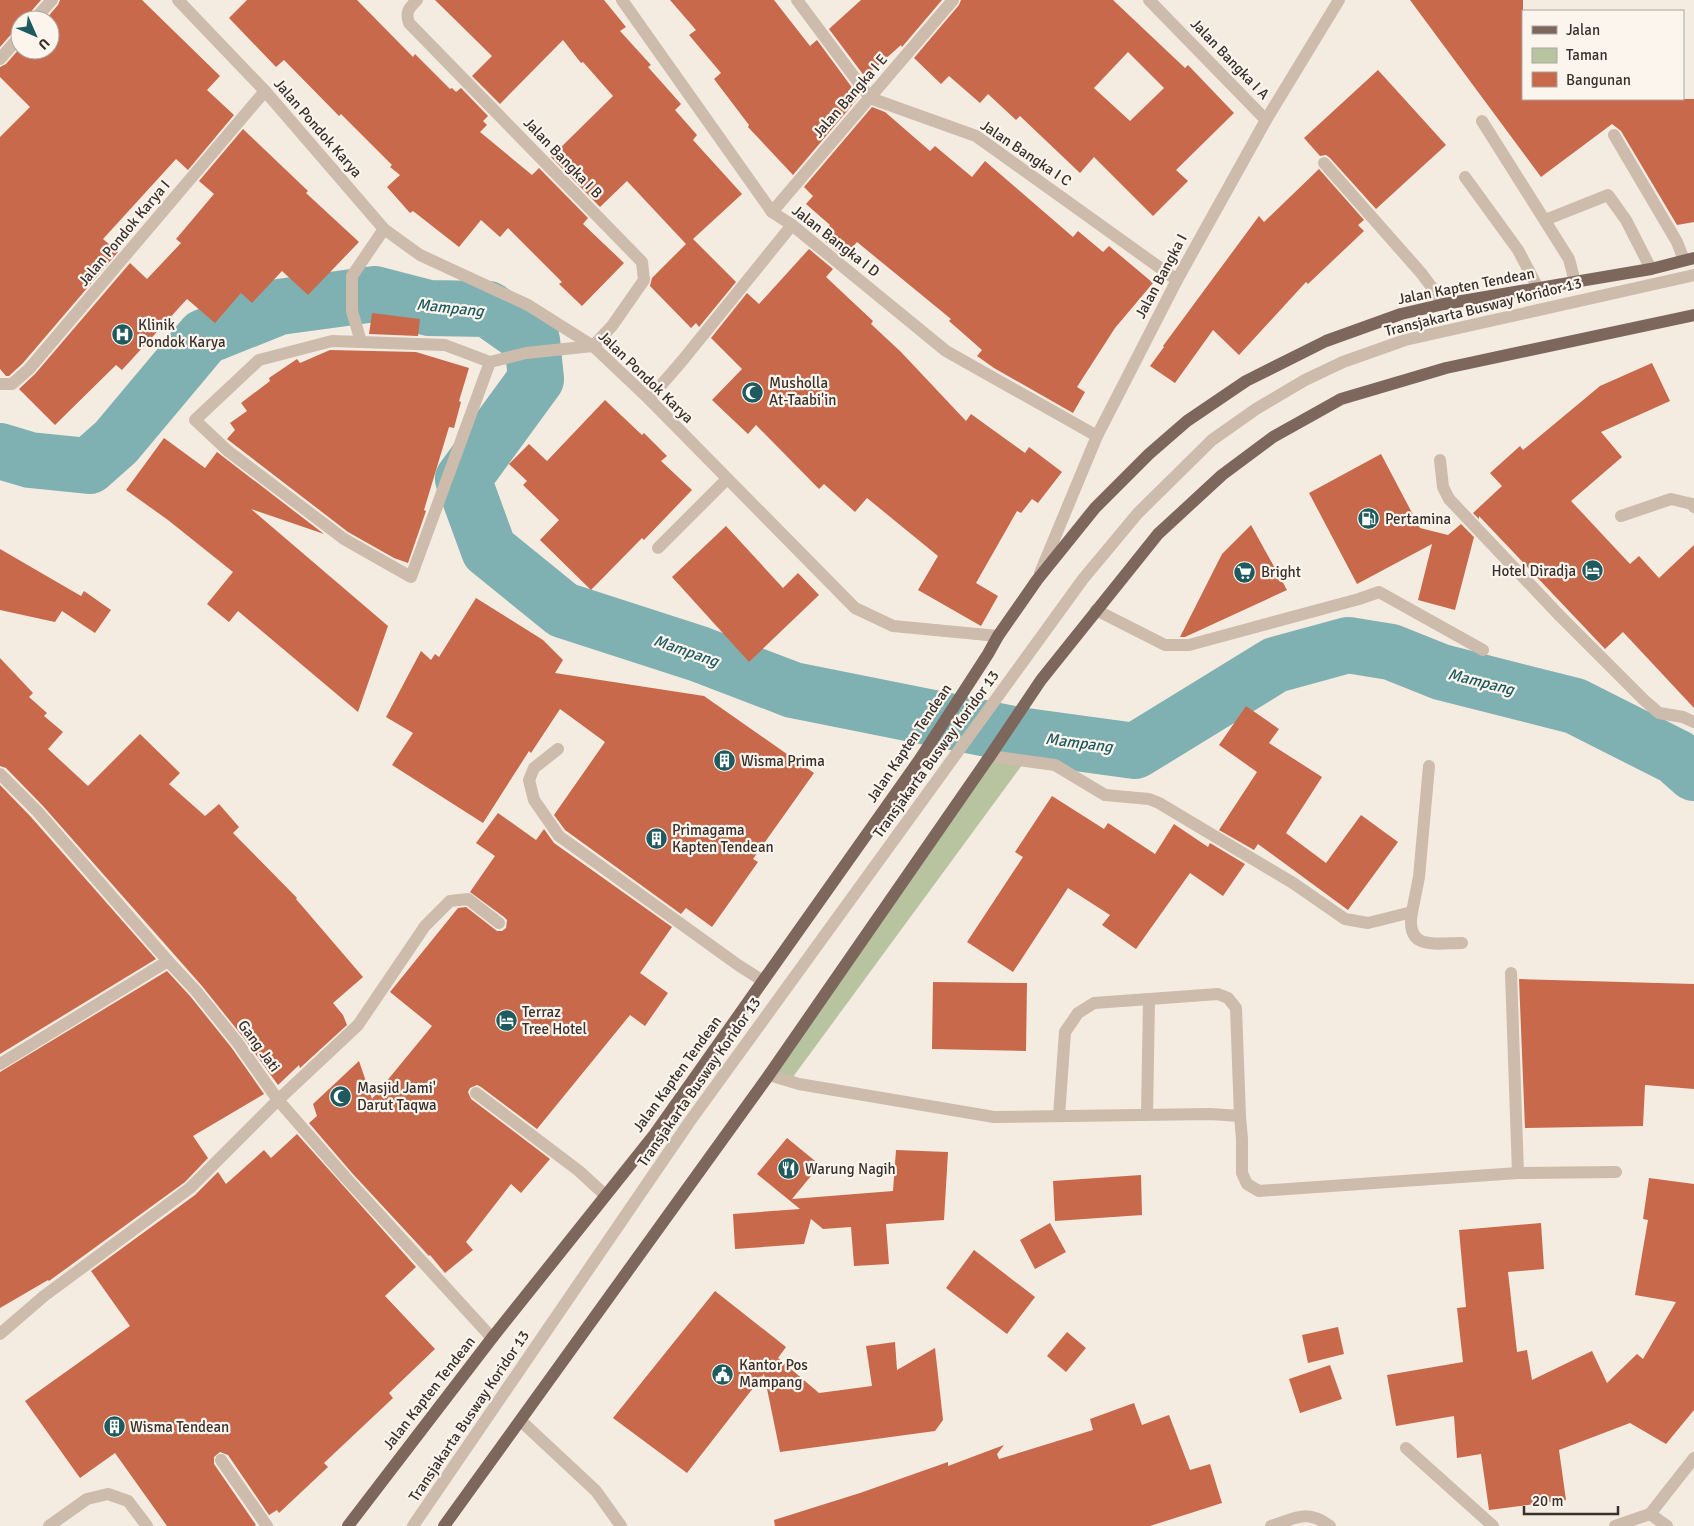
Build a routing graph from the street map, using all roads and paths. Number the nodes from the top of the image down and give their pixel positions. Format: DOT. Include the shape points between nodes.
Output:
graph roads {
  1 [pos="52,0"];
  2 [pos="178,0"];
  3 [pos="417,0"];
  4 [pos="622,0"];
  5 [pos="797,0"];
  6 [pos="953,0"];
  7 [pos="1149,0"];
  8 [pos="1339,0"];
  9 [pos="43,10"];
  10 [pos="10,48"];
  11 [pos="0,59"];
  12 [pos="265,91"];
  13 [pos="870,98"];
  14 [pos="1266,120"];
  15 [pos="1482,121"];
  16 [pos="1614,135"];
  17 [pos="1324,163"];
  18 [pos="1465,177"];
  19 [pos="772,212"];
  20 [pos="1544,220"];
  21 [pos="792,226"];
  22 [pos="384,229"];
  23 [pos="1689,259"];
  24 [pos="1651,269"];
  25 [pos="1694,275"];
  26 [pos="1176,280"];
  27 [pos="1575,282"];
  28 [pos="1538,288"];
  29 [pos="1444,304"];
  30 [pos="1694,314"];
  31 [pos="361,342"];
  32 [pos="593,346"];
  33 [pos="490,362"];
  34 [pos="0,384"];
  35 [pos="648,399"];
  36 [pos="1097,436"];
  37 [pos="1440,460"];
  38 [pos="727,479"];
  39 [pos="1694,506"];
  40 [pos="1622,516"];
  41 [pos="658,548"];
  42 [pos="1037,580"];
  43 [pos="1096,610"];
  44 [pos="998,636"];
  45 [pos="1483,650"];
  46 [pos="1694,722"];
  47 [pos="558,749"];
  48 [pos="990,756"];
  49 [pos="1429,766"];
  50 [pos="0,774"];
  51 [pos="1412,912"];
  52 [pos="499,923"];
  53 [pos="1462,943"];
  54 [pos="168,961"];
  55 [pos="1510,973"];
  56 [pos="763,981"];
  57 [pos="1150,999"];
  58 [pos="0,1064"];
  59 [pos="769,1075"];
  60 [pos="476,1092"];
  61 [pos="278,1100"];
  62 [pos="1147,1115"];
  63 [pos="1059,1116"];
  64 [pos="1240,1116"];
  65 [pos="1616,1172"];
  66 [pos="1518,1173"];
  67 [pos="605,1195"];
  68 [pos="0,1334"];
  69 [pos="492,1338"];
  70 [pos="521,1421"];
  71 [pos="1406,1448"];
  72 [pos="1694,1458"];
  73 [pos="222,1460"];
  74 [pos="1650,1514"];
  75 [pos="265,1525"];
  76 [pos="49,1526"];
  77 [pos="147,1526"];
  78 [pos="348,1526"];
  79 [pos="413,1526"];
  80 [pos="444,1526"];
  81 [pos="621,1526"];
  82 [pos="1271,1526"];
  83 [pos="1330,1526"];
  84 [pos="1493,1526"];
  85 [pos="1615,1526"];
  86 [pos="1668,1526"];
  1 -- 9 [label="street"];
  2 -- 12 [label="street, Jalan Pondok Karya"];
  3 -- 32 [label="street, Jalan Bangka I B" via="408,8 409,23 642,262 644,280 612,326"];
  4 -- 19 [label="street, Jalan Bangka I D"];
  5 -- 13 [label="street"];
  6 -- 13 [label="street, Jalan Bangka I E"];
  7 -- 14 [label="street, Jalan Bangka I A"];
  8 -- 14 [label="street, Jalan Bangka I"];
  10 -- 11 [label="street"];
  12 -- 22 [label="street, Jalan Pondok Karya"];
  12 -- 34 [label="street, Jalan Pondok Karya I" via="29,369 12,384"];
  13 -- 19 [label="street, Jalan Bangka I E"];
  13 -- 26 [label="street, Jalan Bangka I C" via="976,136"];
  14 -- 26 [label="street, Jalan Bangka I"];
  15 -- 20 [label="street"];
  16 -- 23 [label="street"];
  17 -- 29 [label="street" via="1422,274"];
  18 -- 28 [label="street" via="1518,250"];
  19 -- 21 [label="street, Jalan Bangka I D"];
  20 -- 24 [label="street" via="1608,196 1626,220"];
  20 -- 27 [label="street" via="1569,259"];
  21 -- 35 [label="street"];
  21 -- 36 [label="street, Jalan Bangka I D" via="946,351"];
  22 -- 31 [label="street" via="352,276 352,311"];
  22 -- 32 [label="street, Jalan Pondok Karya" via="420,255 528,305"];
  23 -- 24 [label="main road, Jalan Kapten Tendean"];
  24 -- 27 [label="main road, Jalan Kapten Tendean"];
  25 -- 79 [label="street, Transjakarta Busway Koridor 13" via="1396,344 1343,362 1304,380 1212,440 1138,513 1083,579 690,1121"];
  26 -- 36 [label="street, Jalan Bangka I"];
  27 -- 28 [label="main road, Jalan Kapten Tendean"];
  28 -- 29 [label="main road, Jalan Kapten Tendean"];
  29 -- 42 [label="main road, Jalan Kapten Tendean" via="1401,314 1326,341 1246,381 1187,420 1095,508"];
  30 -- 43 [label="main road" via="1446,368 1341,399 1273,437 1222,475 1158,534"];
  31 -- 33 [label="street" via="445,345"];
  31 -- 33 [label="street" via="332,341 258,360 195,420 228,451 344,539 411,577"];
  32 -- 33 [label="street" via="526,353"];
  32 -- 35 [label="street, Jalan Pondok Karya"];
  35 -- 38 [label="street, Jalan Pondok Karya"];
  36 -- 42 [label="street, Jalan Bangka I"];
  37 -- 46 [label="street" via="1443,487 1449,499 1560,616 1659,714"];
  38 -- 41 [label="street"];
  38 -- 44 [label="street, Jalan Pondok Karya" via="855,608 893,626"];
  39 -- 40 [label="street" via="1671,499"];
  42 -- 44 [label="main road, Jalan Kapten Tendean"];
  43 -- 45 [label="street" via="1165,645 1189,645 1379,592"];
  43 -- 48 [label="main road" via="1041,680"];
  44 -- 56 [label="main road, Jalan Kapten Tendean" via="920,759"];
  47 -- 56 [label="street" via="534,768 529,780 534,800 559,836"];
  48 -- 51 [label="street" via="1055,765 1105,795 1159,803 1293,883 1345,919 1368,923"];
  48 -- 59 [label="main road"];
  49 -- 51 [label="street" via="1419,877"];
  50 -- 54 [label="street, Gang Jati" via="37,811"];
  51 -- 53 [label="street" via="1410,925 1414,936 1424,942"];
  52 -- 61 [label="street" via="468,899 450,901 425,926 358,1025"];
  54 -- 58 [label="street"];
  54 -- 61 [label="street, Gang Jati" via="237,1042"];
  55 -- 66 [label="street"];
  56 -- 67 [label="main road, Jalan Kapten Tendean" via="654,1135"];
  57 -- 62 [label="street"];
  57 -- 63 [label="street" via="1094,1003 1078,1014 1066,1032"];
  57 -- 64 [label="street" via="1218,994 1228,998 1236,1008"];
  59 -- 63 [label="street" via="800,1084 994,1117"];
  59 -- 70 [label="main road"];
  60 -- 67 [label="street" via="579,1171"];
  61 -- 68 [label="street" via="190,1188 44,1296"];
  61 -- 69 [label="street, Gang Jati"];
  62 -- 63 [label="street"];
  62 -- 64 [label="street"];
  64 -- 66 [label="street" via="1242,1173 1247,1184 1259,1191"];
  65 -- 66 [label="street"];
  67 -- 69 [label="main road, Jalan Kapten Tendean"];
  69 -- 78 [label="main road, Jalan Kapten Tendean"];
  70 -- 80 [label="main road"];
  70 -- 81 [label="street" via="596,1491"];
  71 -- 84 [label="street"];
  72 -- 74 [label="street"];
  73 -- 75 [label="street"];
  74 -- 85 [label="street"];
  74 -- 86 [label="street"];
  76 -- 77 [label="street" via="87,1499 108,1494 128,1501"];
  82 -- 83 [label="street" via="1307,1515 1317,1517"];
}
